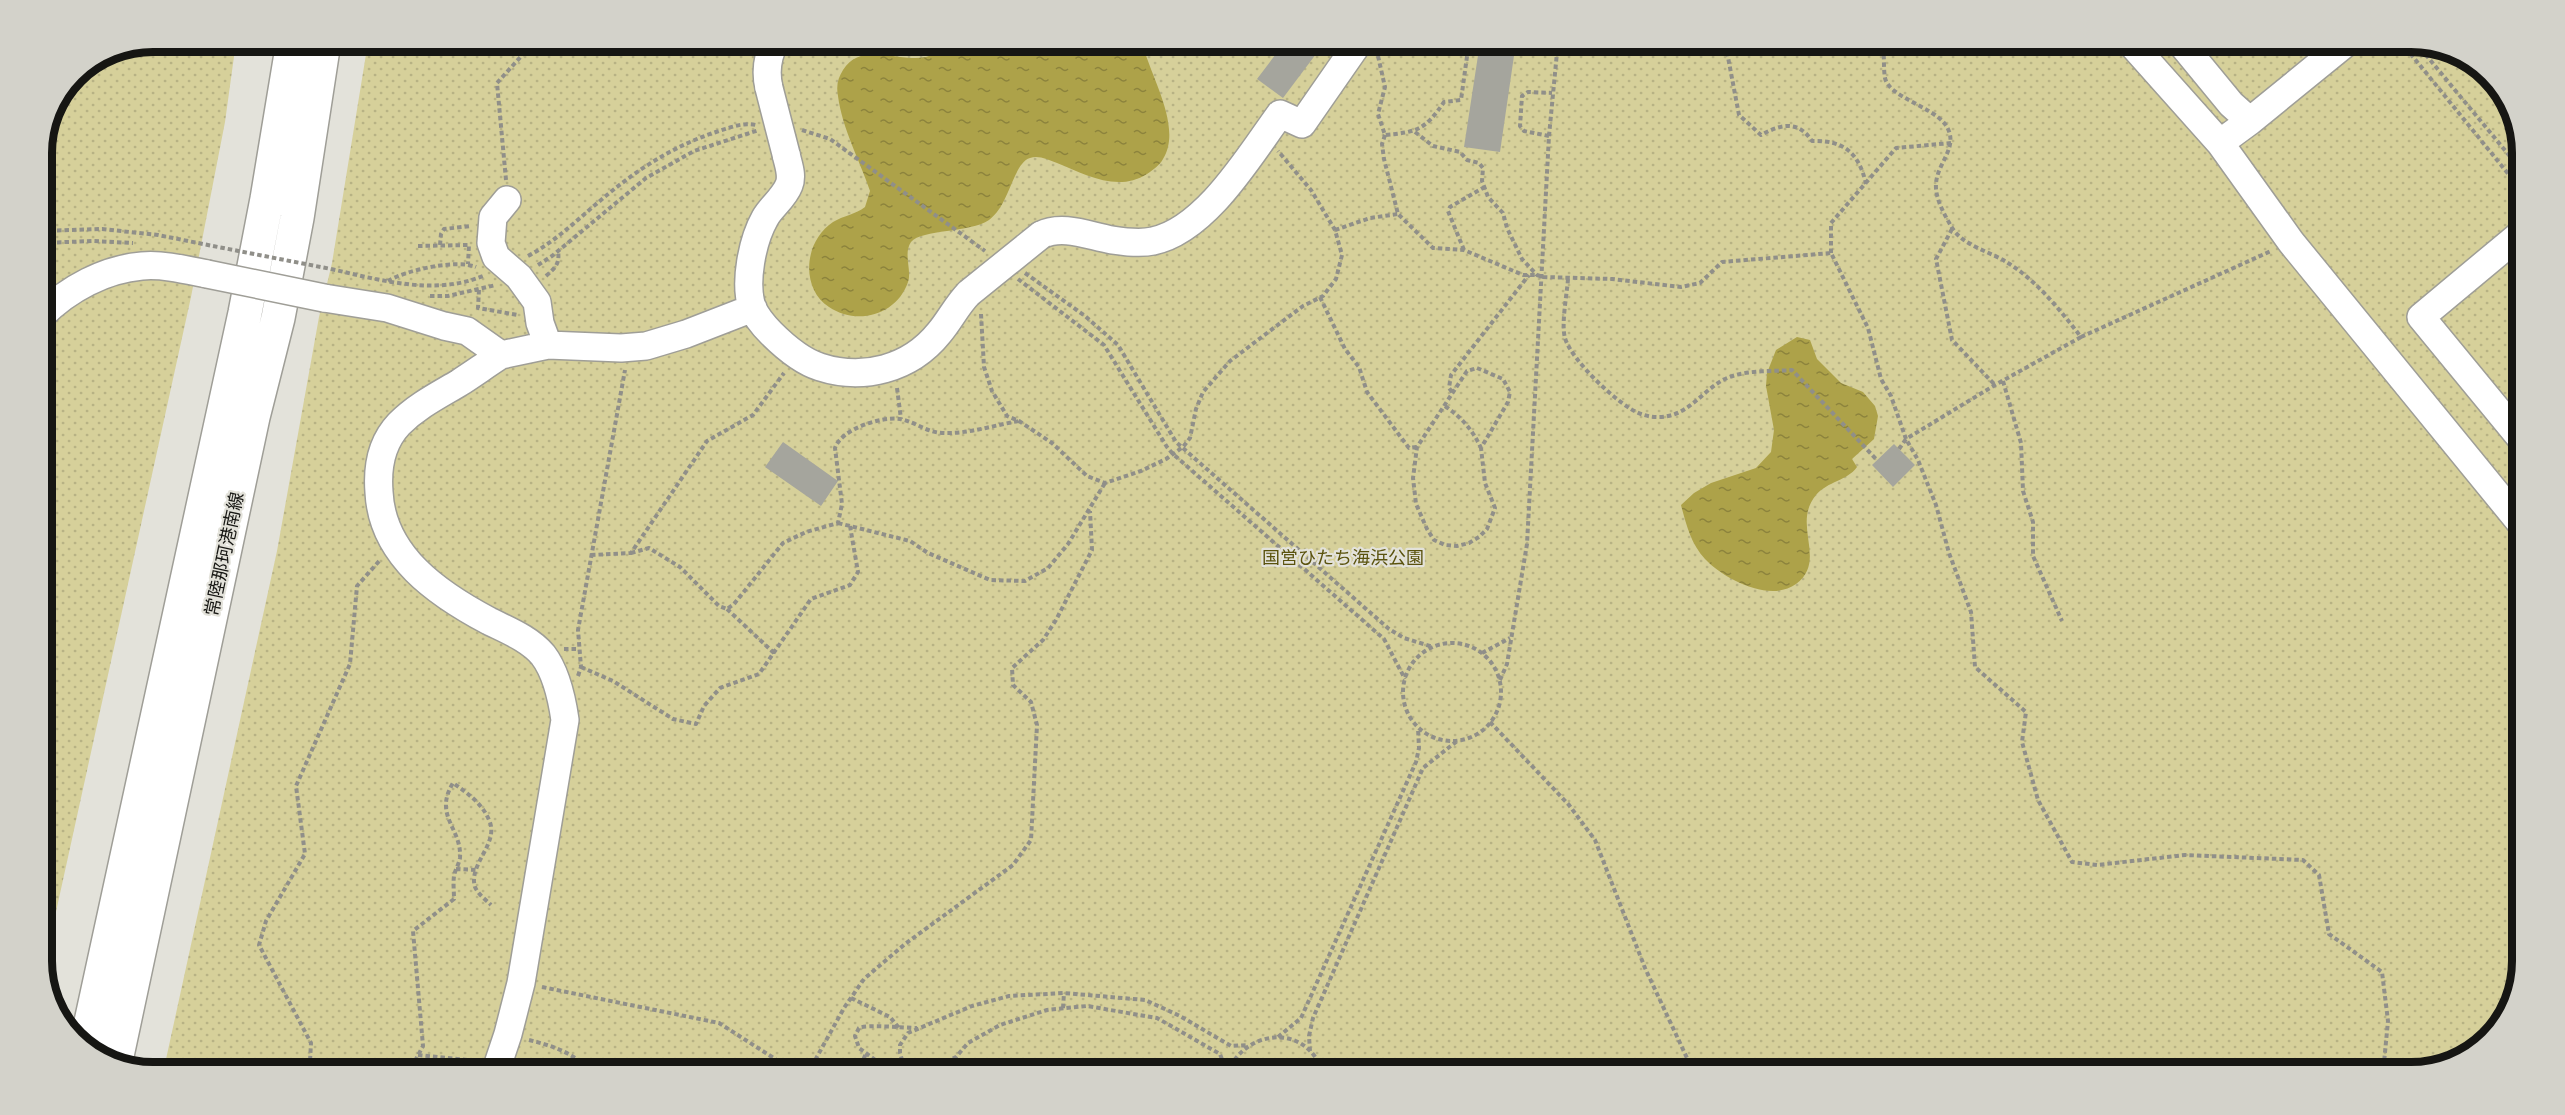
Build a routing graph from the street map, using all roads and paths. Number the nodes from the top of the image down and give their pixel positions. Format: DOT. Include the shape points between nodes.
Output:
graph roads {
  1 [pos="291,52"];
  2 [pos="322,52"];
  3 [pos="525,52"];
  4 [pos="771,52"];
  5 [pos="1360,52"];
  6 [pos="1375,52"];
  7 [pos="1468,52"];
  8 [pos="1557,52"];
  9 [pos="1727,52"];
  10 [pos="1885,52"];
  11 [pos="2139,52"];
  12 [pos="2188,52"];
  13 [pos="2334,52"];
  14 [pos="2409,52"];
  15 [pos="2425,53"];
  16 [pos="1552,93"];
  17 [pos="2250,122"];
  18 [pos="805,131"];
  19 [pos="1415,132"];
  20 [pos="1385,135"];
  21 [pos="1549,136"];
  22 [pos="1951,143"];
  23 [pos="2220,143"];
  24 [pos="1277,150"];
  25 [pos="2512,159"];
  26 [pos="2512,178"];
  27 [pos="1866,184"];
  28 [pos="1483,188"];
  29 [pos="500,208"];
  30 [pos="1398,214"];
  31 [pos="1952,229"];
  32 [pos="1335,230"];
  33 [pos="53,231"];
  34 [pos="2512,241"];
  35 [pos="2291,242"];
  36 [pos="440,245"];
  37 [pos="418,246"];
  38 [pos="981,250"];
  39 [pos="1464,250"];
  40 [pos="1831,253"];
  41 [pos="468,264"];
  42 [pos="1023,272"];
  43 [pos="505,273"];
  44 [pos="1011,273"];
  45 [pos="1537,275"];
  46 [pos="1529,276"];
  47 [pos="1543,277"];
  48 [pos="1568,279"];
  49 [pos="387,282"];
  50 [pos="965,296"];
  51 [pos="420,297"];
  52 [pos="1320,297"];
  53 [pos="53,304"];
  54 [pos="753,308"];
  55 [pos="2081,338"];
  56 [pos="548,345"];
  57 [pos="629,347"];
  58 [pos="501,355"];
  59 [pos="797,356"];
  60 [pos="2003,381"];
  61 [pos="1995,385"];
  62 [pos="896,387"];
  63 [pos="1452,392"];
  64 [pos="1445,406"];
  65 [pos="901,419"];
  66 [pos="1019,421"];
  67 [pos="2512,428"];
  68 [pos="1906,439"];
  69 [pos="1183,447"];
  70 [pos="1417,447"];
  71 [pos="1481,448"];
  72 [pos="1899,449"];
  73 [pos="1173,454"];
  74 [pos="1877,460"];
  75 [pos="1105,483"];
  76 [pos="1090,511"];
  77 [pos="2512,513"];
  78 [pos="838,523"];
  79 [pos="850,526"];
  80 [pos="397,547"];
  81 [pos="631,553"];
  82 [pos="591,555"];
  83 [pos="727,609"];
  84 [pos="2062,621"];
  85 [pos="1510,638"];
  86 [pos="1433,647"];
  87 [pos="774,653"];
  88 [pos="1482,653"];
  89 [pos="581,667"];
  90 [pos="1405,679"];
  91 [pos="1500,680"];
  92 [pos="565,720"];
  93 [pos="1491,722"];
  94 [pos="1418,728"];
  95 [pos="1457,741"];
  96 [pos="456,869"];
  97 [pos="477,870"];
  98 [pos="491,905"];
  99 [pos="521,983"];
  100 [pos="1064,993"];
  101 [pos="851,998"];
  102 [pos="1063,1008"];
  103 [pos="919,1028"];
  104 [pos="899,1029"];
  105 [pos="508,1034"];
  106 [pos="1278,1037"];
  107 [pos="88,1038"];
  108 [pos="1248,1045"];
  109 [pos="1310,1052"];
  110 [pos="866,1053"];
  111 [pos="418,1055"];
  112 [pos="117,1056"];
  113 [pos="309,1062"];
  114 [pos="413,1062"];
  115 [pos="460,1062"];
  116 [pos="498,1062"];
  117 [pos="581,1062"];
  118 [pos="779,1062"];
  119 [pos="814,1062"];
  120 [pos="862,1062"];
  121 [pos="878,1062"];
  122 [pos="904,1062"];
  123 [pos="944,1062"];
  124 [pos="1223,1062"];
  125 [pos="1232,1062"];
  126 [pos="1318,1062"];
  127 [pos="1689,1062"];
  128 [pos="2384,1062"];
  1 -- 107 [label="highway, 常陸那珂港南線" via="245,313"];
  2 -- 112 [label="highway, 常陸那珂港南線" via="278,318 250,429"];
  3 -- 29 [label="path" via="497,83"];
  4 -- 54 [label="street, bridge" via="766,76 791,177 789,186 765,218 753,247"];
  5 -- 50 [label="street, bridge" via="1302,124 1280,114 1222,191 1180,230 1153,242 1136,243 1059,230 1041,235"];
  6 -- 20 [label="path" via="1386,87 1378,114"];
  7 -- 19 [label="path" via="1461,100 1444,102 1434,117"];
  8 -- 16 [label="path"];
  9 -- 27 [label="path" via="1740,115 1761,135 1779,125 1790,125 1807,133 1812,141 1829,140 1843,146 1859,162"];
  10 -- 22 [label="path" via="1885,80 1896,94 1917,103 1945,124"];
  11 -- 23 [label="street"];
  12 -- 17 [label="street"];
  13 -- 17 [label="street"];
  14 -- 26 [label="path"];
  15 -- 25 [label="path"];
  16 -- 21 [label="path"];
  16 -- 21 [label="path" via="1528,92 1522,96 1520,126 1524,131"];
  17 -- 23 [label="street"];
  18 -- 38 [label="path" via="830,139"];
  19 -- 20 [label="path"];
  19 -- 28 [label="path" via="1433,146 1460,152 1467,160 1479,163 1483,168"];
  20 -- 30 [label="path" via="1384,159"];
  21 -- 47 [label="path"];
  22 -- 27 [label="path" via="1896,148"];
  22 -- 31 [label="path" via="1936,184 1937,196"];
  23 -- 35 [label="street"];
  24 -- 32 [label="path" via="1311,190"];
  27 -- 40 [label="path" via="1831,223"];
  28 -- 39 [label="path" via="1448,211"];
  28 -- 45 [label="path" via="1503,213 1522,259"];
  29 -- 36 [label="path" via="469,227 444,229"];
  29 -- 43 [label="street" via="491,243"];
  30 -- 32 [label="path" via="1370,218"];
  30 -- 39 [label="path" via="1433,248"];
  31 -- 55 [label="path" via="2036,284"];
  31 -- 61 [label="path" via="1936,260 1952,340"];
  32 -- 52 [label="path" via="1342,255 1336,279"];
  33 -- 49 [label="path, bridge" via="102,229 158,235"];
  34 -- 67 [label="street" via="2421,317"];
  35 -- 55 [label="path"];
  35 -- 77 [label="street"];
  36 -- 37 [label="path"];
  36 -- 41 [label="path" via="469,245"];
  39 -- 46 [label="path"];
  40 -- 48 [label="path" via="1722,262 1700,283 1681,287 1612,279"];
  40 -- 68 [label="path" via="1868,328 1881,379"];
  41 -- 43 [label="path"];
  41 -- 49 [label="path" via="420,269"];
  42 -- 69 [label="path" via="1118,345 1172,437"];
  43 -- 43 [label="path" via="559,237 634,174 676,148 734,126 765,127 694,151 646,178 552,256"];
  43 -- 49 [label="path" via="433,285"];
  43 -- 51 [label="path" via="471,292"];
  43 -- 56 [label="street" via="537,302"];
  44 -- 73 [label="path" via="1104,345"];
  45 -- 46 [label="path"];
  45 -- 47 [label="path"];
  46 -- 63 [label="path" via="1451,375"];
  47 -- 48 [label="path"];
  47 -- 85 [label="path" via="1527,544"];
  48 -- 74 [label="path" via="1564,336 1571,352 1628,408 1648,416 1669,416 1737,374 1792,370"];
  50 -- 59 [label="street" via="925,349 881,371 834,372"];
  50 -- 66 [label="path" via="981,314 984,368 992,391 1007,416"];
  52 -- 69 [label="path" via="1230,361 1203,392 1190,438"];
  52 -- 70 [label="path" via="1345,349 1359,367 1367,392 1409,448"];
  53 -- 58 [label="street, bridge" via="99,276 143,265 181,268 387,308 467,331"];
  54 -- 57 [label="street" via="686,334"];
  54 -- 59 [label="street" via="766,328"];
  55 -- 60 [label="path"];
  56 -- 57 [label="street"];
  56 -- 58 [label="street"];
  57 -- 82 [label="path"];
  58 -- 80 [label="street" via="422,404 398,426 384,446 378,475 380,506"];
  59 -- 81 [label="path" via="753,415 707,441"];
  60 -- 61 [label="path"];
  60 -- 84 [label="path" via="2021,443 2023,491 2033,522 2033,556"];
  61 -- 68 [label="path"];
  62 -- 65 [label="path"];
  63 -- 64 [label="path"];
  63 -- 71 [label="path" via="1467,371 1477,368 1503,379 1509,387 1508,402"];
  64 -- 70 [label="path"];
  64 -- 71 [label="path" via="1467,424"];
  65 -- 66 [label="path" via="930,432 947,434"];
  65 -- 78 [label="path" via="867,424 837,442 835,458 842,504"];
  66 -- 75 [label="path" via="1087,476"];
  68 -- 72 [label="path"];
  68 -- 128 [label="path" via="1936,505 1971,612 1975,667 2026,711 2022,742 2038,800 2072,862 2097,865 2185,855 2303,861 2319,875 2329,934 2382,972 2388,1021"];
  69 -- 73 [label="path"];
  69 -- 86 [label="path" via="1389,629"];
  70 -- 71 [label="path" via="1413,478 1416,504 1426,529 1434,540 1457,546 1479,537 1496,508 1485,483"];
  73 -- 75 [label="path" via="1141,471"];
  73 -- 90 [label="path" via="1384,639"];
  75 -- 76 [label="path"];
  76 -- 79 [label="path" via="1048,568 1025,581 1007,583 951,564 910,541"];
  76 -- 101 [label="path" via="1092,550 1043,640 1012,668 1013,685 1031,702 1037,725 1031,840 1013,865 905,944 864,979"];
  78 -- 79 [label="path"];
  78 -- 83 [label="path" via="783,543"];
  79 -- 87 [label="path" via="858,572 850,585 811,598"];
  80 -- 92 [label="street" via="427,582 453,602 532,645 544,656 562,698"];
  80 -- 113 [label="path" via="372,567 357,586 350,664 296,786 305,854 267,921 259,945 311,1043"];
  81 -- 82 [label="path"];
  81 -- 83 [label="path" via="649,548 680,567 719,606"];
  82 -- 89 [label="path" via="578,630"];
  83 -- 87 [label="path"];
  85 -- 88 [label="path"];
  85 -- 91 [label="path" via="1507,664"];
  86 -- 88 [label="path" via="1450,643"];
  86 -- 90 [label="path" via="1415,660"];
  87 -- 89 [label="path" via="759,674 720,688 696,724 673,719 613,681"];
  88 -- 91 [label="path"];
  89 -- 92 [label="path"];
  90 -- 94 [label="path" via="1404,705"];
  91 -- 93 [label="path" via="1501,695"];
  92 -- 99 [label="street"];
  93 -- 95 [label="path" via="1481,732"];
  93 -- 127 [label="path" via="1569,805 1595,840 1645,968"];
  94 -- 95 [label="path" via="1429,736"];
  94 -- 106 [label="path" via="1416,762 1301,1018"];
  95 -- 109 [label="path" via="1423,768 1313,1018"];
  96 -- 97 [label="path"];
  96 -- 97 [label="path" via="460,859 458,840 448,821 446,796 453,783 477,801 491,821 490,842"];
  96 -- 111 [label="path" via="454,899 413,931 423,1046"];
  97 -- 98 [label="path" via="476,889"];
  99 -- 105 [label="street"];
  99 -- 118 [label="path" via="719,1023"];
  100 -- 102 [label="path"];
  100 -- 103 [label="path" via="1009,996 972,1005"];
  100 -- 108 [label="path" via="1145,1000 1231,1046"];
  101 -- 104 [label="path" via="890,1017"];
  101 -- 119 [label="path"];
  102 -- 123 [label="path" via="1000,1025"];
  102 -- 124 [label="path" via="1087,1006 1157,1017 1220,1054"];
  103 -- 104 [label="path"];
  103 -- 122 [label="path" via="908,1033 900,1045"];
  104 -- 110 [label="path" via="867,1025 859,1028 855,1040"];
  105 -- 116 [label="street"];
  105 -- 117 [label="path" via="556,1046"];
  106 -- 108 [label="path"];
  106 -- 109 [label="path" via="1294,1041"];
  108 -- 125 [label="path"];
  109 -- 126 [label="path"];
  110 -- 120 [label="path"];
  110 -- 121 [label="path"];
  111 -- 114 [label="path"];
  111 -- 115 [label="path"];
}
